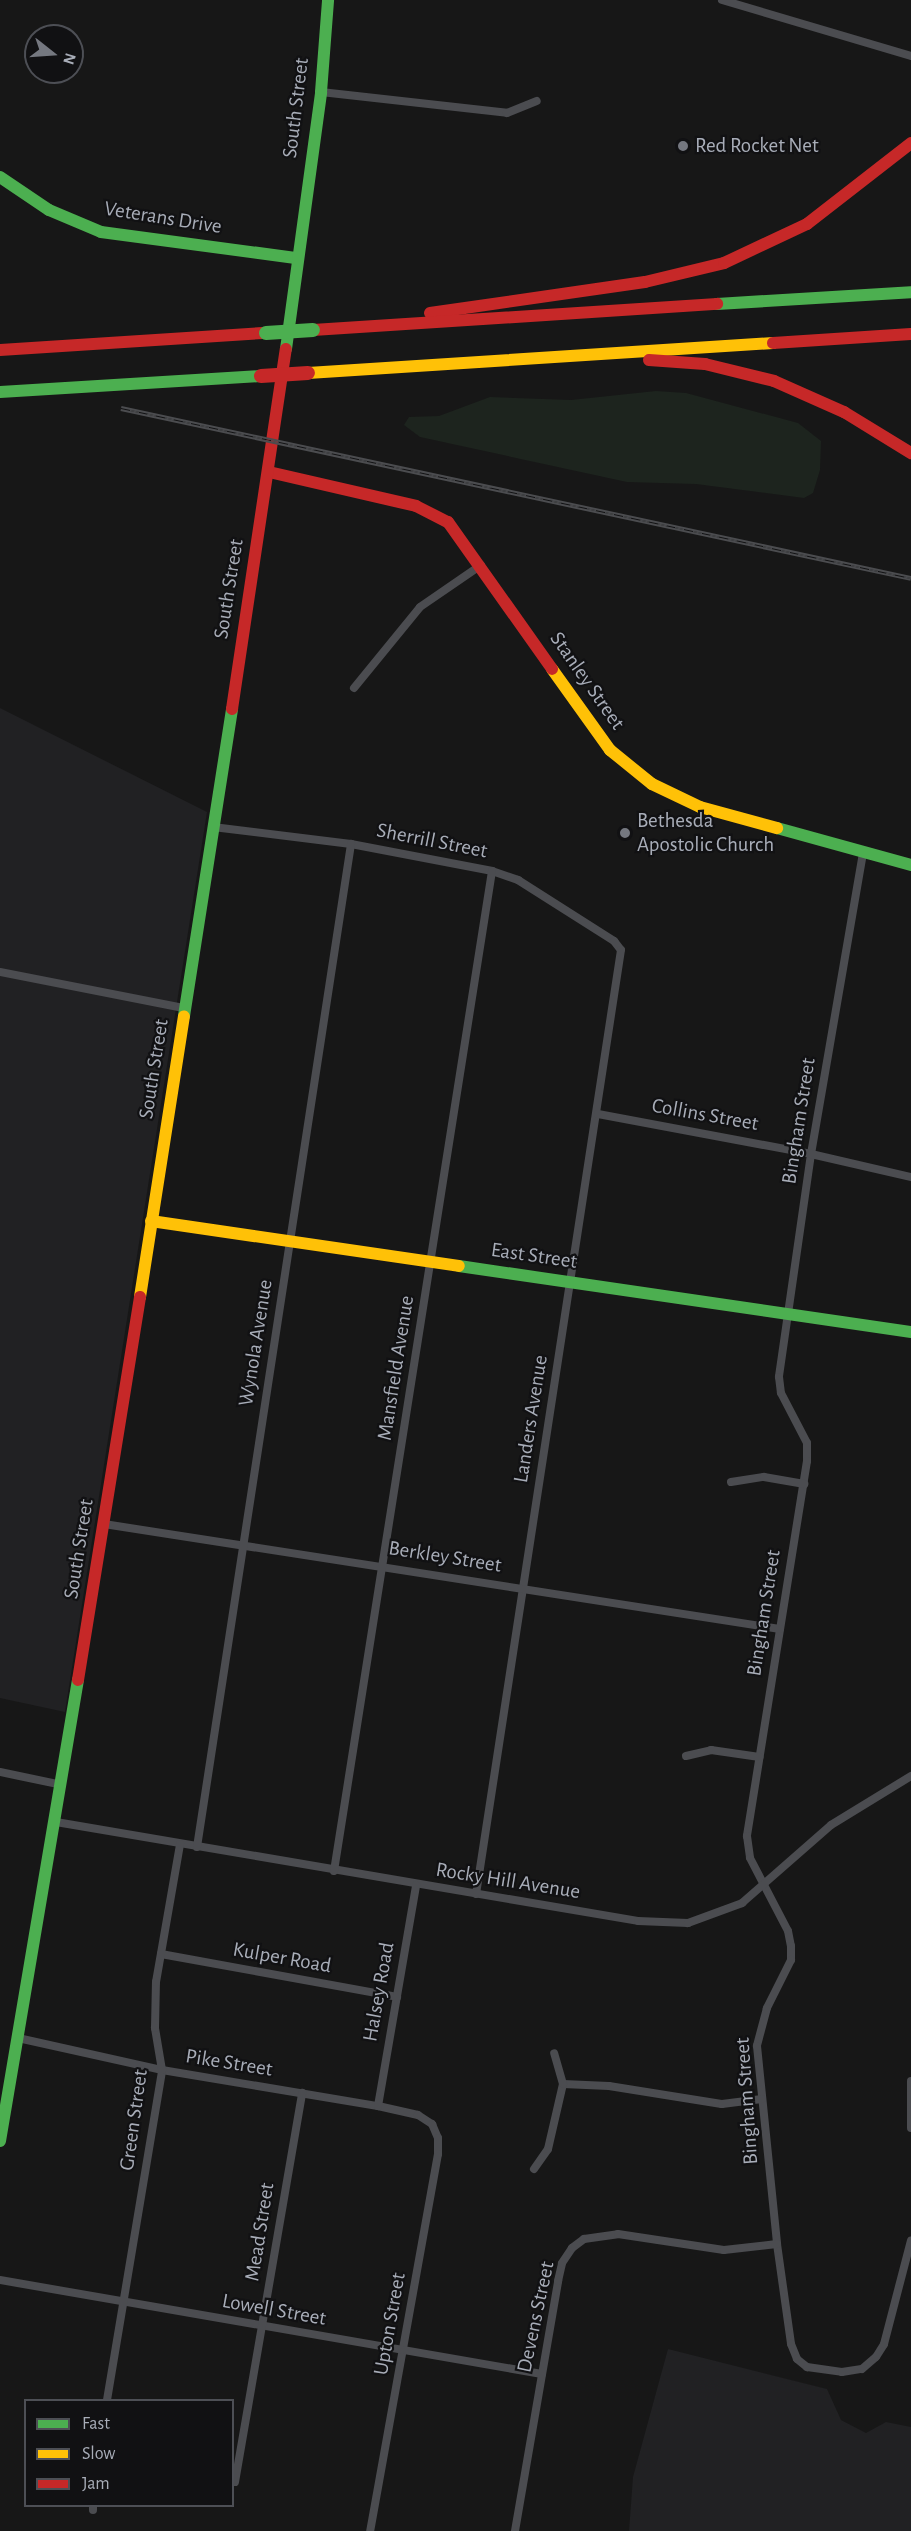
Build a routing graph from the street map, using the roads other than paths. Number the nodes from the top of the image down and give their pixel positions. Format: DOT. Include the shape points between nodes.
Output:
graph roads {
  1 [pos="328,0"];
  2 [pos="722,0"];
  3 [pos="911,56"];
  4 [pos="321,92"];
  5 [pos="537,101"];
  6 [pos="911,143"];
  7 [pos="0,177"];
  8 [pos="297,258"];
  9 [pos="911,292"];
  10 [pos="386,325"];
  11 [pos="911,334"];
  12 [pos="0,350"];
  13 [pos="601,354"];
  14 [pos="0,392"];
  15 [pos="911,453"];
  16 [pos="269,472"];
  17 [pos="482,565"];
  18 [pos="354,688"];
  19 [pos="213,827"];
  20 [pos="351,844"];
  21 [pos="863,853"];
  22 [pos="911,865"];
  23 [pos="492,871"];
  24 [pos="621,951"];
  25 [pos="0,972"];
  26 [pos="184,1008"];
  27 [pos="598,1114"];
  28 [pos="811,1154"];
  29 [pos="911,1177"];
  30 [pos="151,1221"];
  31 [pos="291,1241"];
  32 [pos="431,1262"];
  33 [pos="571,1282"];
  34 [pos="788,1314"];
  35 [pos="911,1332"];
  36 [pos="731,1482"];
  37 [pos="804,1484"];
  38 [pos="104,1524"];
  39 [pos="242,1543"];
  40 [pos="383,1566"];
  41 [pos="522,1588"];
  42 [pos="780,1629"];
  43 [pos="686,1756"];
  44 [pos="759,1757"];
  45 [pos="0,1773"];
  46 [pos="911,1776"];
  47 [pos="62,1785"];
  48 [pos="56,1822"];
  49 [pos="180,1844"];
  50 [pos="197,1847"];
  51 [pos="334,1871"];
  52 [pos="416,1885"];
  53 [pos="764,1887"];
  54 [pos="476,1894"];
  55 [pos="161,1954"];
  56 [pos="397,1997"];
  57 [pos="18,2038"];
  58 [pos="554,2053"];
  59 [pos="162,2070"];
  60 [pos="911,2081"];
  61 [pos="563,2084"];
  62 [pos="4,2092"];
  63 [pos="302,2093"];
  64 [pos="762,2099"];
  65 [pos="378,2106"];
  66 [pos="432,2124"];
  67 [pos="911,2127"];
  68 [pos="0,2141"];
  69 [pos="534,2169"];
  70 [pos="911,2240"];
  71 [pos="777,2244"];
  72 [pos="0,2280"];
  73 [pos="123,2302"];
  74 [pos="263,2326"];
  75 [pos="403,2350"];
  76 [pos="542,2374"];
  77 [pos="107,2399"];
  78 [pos="235,2482"];
  79 [pos="370,2531"];
  80 [pos="515,2531"];
  1 -- 4 [label="main road, South Street"];
  2 -- 3 [label="street"];
  4 -- 5 [label="street" via="507,113"];
  4 -- 8 [label="main road, South Street"];
  6 -- 10 [label="main road" via="807,224 724,262 673,277 424,314"];
  7 -- 8 [label="main road, Veterans Drive" via="49,210 100,232"];
  8 -- 16 [label="main road, South Street"];
  9 -- 10 [label="main road"];
  10 -- 12 [label="main road, bridge"];
  11 -- 13 [label="main road"];
  13 -- 14 [label="main road, bridge"];
  13 -- 15 [label="main road" via="705,364 766,379 844,412"];
  16 -- 17 [label="main road, Stanley Street" via="428,510 455,530"];
  16 -- 19 [label="main road, South Street"];
  17 -- 18 [label="street" via="420,607"];
  17 -- 21 [label="main road, Stanley Street" via="602,739 619,760 642,778 693,805"];
  19 -- 20 [label="street, Sherrill Street"];
  19 -- 26 [label="main road, South Street"];
  20 -- 23 [label="street, Sherrill Street"];
  20 -- 31 [label="street, Wynola Avenue"];
  21 -- 22 [label="main road, Stanley Street"];
  21 -- 28 [label="street, Bingham Street"];
  23 -- 24 [label="street, Sherrill Street" via="518,880 614,941"];
  23 -- 32 [label="street, Mansfield Avenue"];
  24 -- 27 [label="street, Landers Avenue"];
  25 -- 26 [label="street"];
  26 -- 30 [label="main road, South Street"];
  27 -- 28 [label="street, Collins Street"];
  27 -- 33 [label="street, Landers Avenue"];
  28 -- 29 [label="street, Collins Street"];
  28 -- 34 [label="street, Bingham Street"];
  30 -- 31 [label="main road, East Street"];
  30 -- 38 [label="main road, South Street"];
  31 -- 32 [label="main road, East Street"];
  31 -- 39 [label="street, Wynola Avenue"];
  32 -- 33 [label="main road, East Street"];
  32 -- 40 [label="street, Mansfield Avenue"];
  33 -- 34 [label="main road, East Street"];
  33 -- 41 [label="street, Landers Avenue"];
  34 -- 35 [label="main road, East Street"];
  34 -- 37 [label="street, Bingham Street" via="781,1393 807,1443"];
  36 -- 37 [label="street" via="764,1477"];
  37 -- 42 [label="street, Bingham Street"];
  38 -- 39 [label="street, Berkley Street"];
  38 -- 47 [label="main road, South Street"];
  39 -- 40 [label="street, Berkley Street"];
  39 -- 50 [label="street, Wynola Avenue"];
  40 -- 41 [label="street, Berkley Street"];
  40 -- 51 [label="street, Mansfield Avenue"];
  41 -- 42 [label="street, Berkley Street"];
  41 -- 54 [label="street, Landers Avenue"];
  42 -- 44 [label="street, Bingham Street"];
  43 -- 44 [label="street" via="711,1750"];
  44 -- 53 [label="street, Bingham Street" via="747,1836 750,1858"];
  45 -- 47 [label="street"];
  46 -- 53 [label="street, Rocky Hill Avenue" via="831,1825"];
  47 -- 48 [label="main road, South Street"];
  48 -- 49 [label="street, Rocky Hill Avenue"];
  48 -- 57 [label="main road, South Street"];
  49 -- 50 [label="street, Rocky Hill Avenue"];
  49 -- 55 [label="street, Green Street"];
  50 -- 51 [label="street, Rocky Hill Avenue"];
  51 -- 52 [label="street, Rocky Hill Avenue"];
  52 -- 54 [label="street, Rocky Hill Avenue"];
  52 -- 56 [label="street, Halsey Road"];
  53 -- 54 [label="street, Rocky Hill Avenue" via="718,1915 664,1924"];
  53 -- 64 [label="street, Bingham Street" via="788,1931 791,1960 759,2029"];
  55 -- 56 [label="street, Kulper Road"];
  55 -- 59 [label="street, Green Street" via="155,2028"];
  56 -- 65 [label="street, Halsey Road"];
  57 -- 59 [label="street, Pike Street"];
  57 -- 62 [label="main road, South Street"];
  58 -- 61 [label="street"];
  59 -- 63 [label="street, Pike Street"];
  59 -- 73 [label="street, Green Street"];
  60 -- 67 [label="street"];
  61 -- 64 [label="street" via="609,2086 722,2104"];
  61 -- 69 [label="street" via="548,2149"];
  62 -- 68 [label="main road, South Street"];
  63 -- 65 [label="street, Pike Street"];
  63 -- 74 [label="street, Mead Street"];
  64 -- 71 [label="street, Bingham Street"];
  65 -- 66 [label="street, Pike Street" via="418,2115"];
  66 -- 75 [label="street, Upton Street" via="438,2138 438,2154"];
  70 -- 71 [label="street, Bingham Street" via="884,2344 862,2369 842,2372 807,2367 797,2359 791,2344"];
  71 -- 76 [label="street, Devens Street" via="724,2250 618,2234 584,2239 562,2263"];
  72 -- 73 [label="street, Lowell Street"];
  73 -- 74 [label="street, Lowell Street"];
  73 -- 77 [label="street, Green Street"];
  74 -- 75 [label="street, Lowell Street"];
  74 -- 78 [label="street, Mead Street"];
  75 -- 76 [label="street, Lowell Street"];
  75 -- 79 [label="street, Upton Street"];
  76 -- 80 [label="street, Devens Street"];
}
